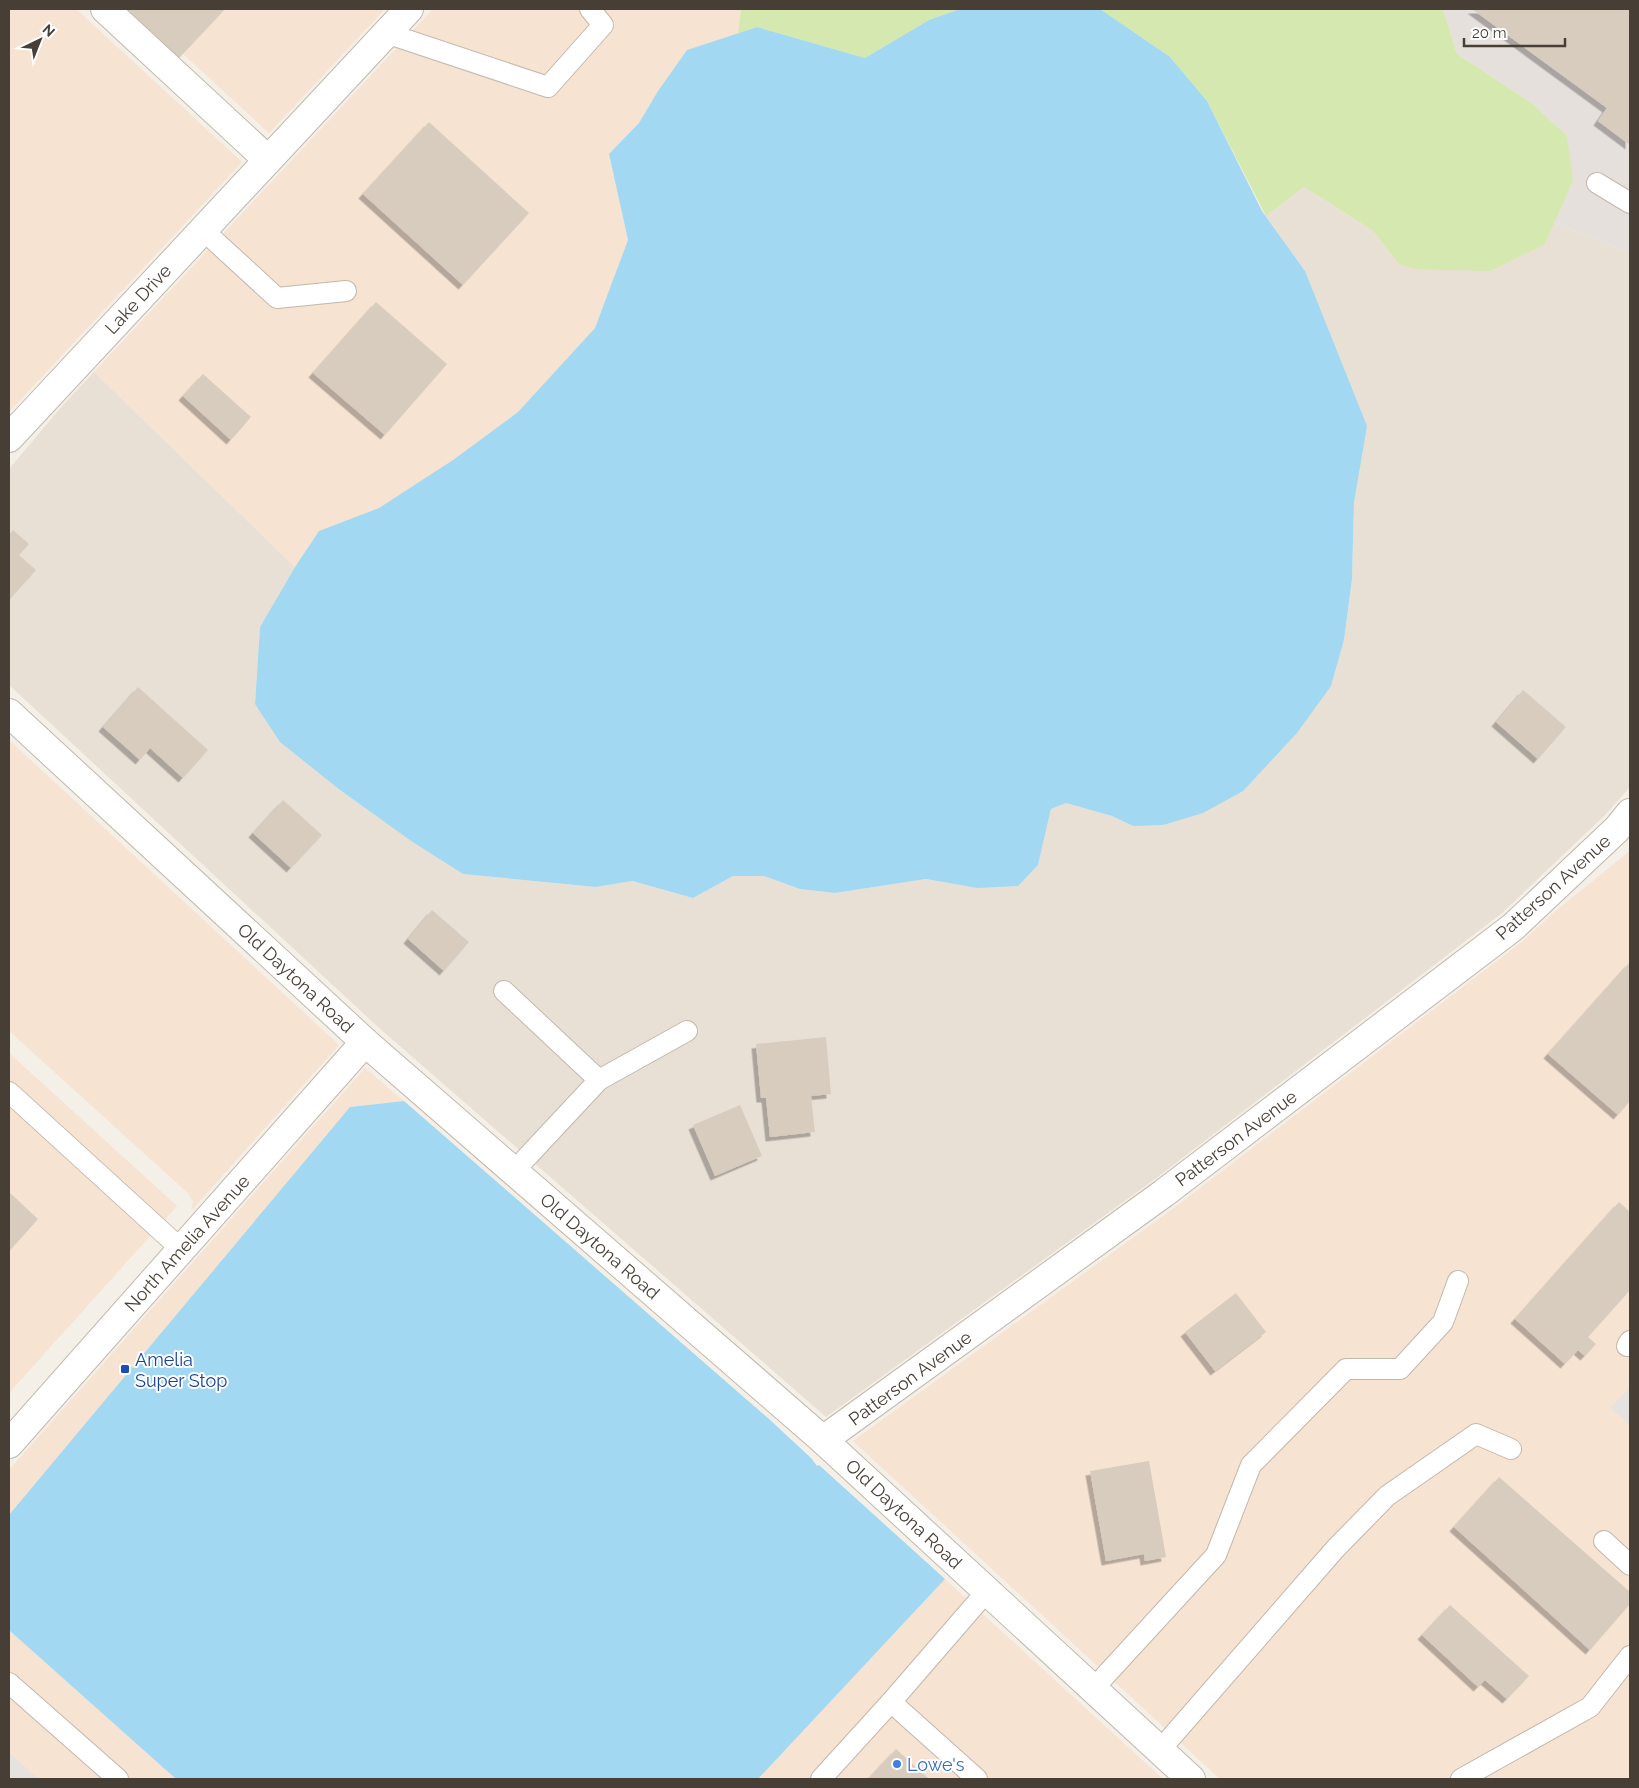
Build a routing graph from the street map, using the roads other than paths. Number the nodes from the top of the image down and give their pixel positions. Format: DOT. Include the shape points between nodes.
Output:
graph roads {
  1 [pos="105,9"];
  2 [pos="409,9"];
  3 [pos="590,9"];
  4 [pos="386,33"];
  5 [pos="268,160"];
  6 [pos="1596,183"];
  7 [pos="1630,203"];
  8 [pos="203,230"];
  9 [pos="346,291"];
  10 [pos="9,438"];
  11 [pos="9,713"];
  12 [pos="1630,813"];
  13 [pos="504,991"];
  14 [pos="687,1031"];
  15 [pos="365,1042"];
  16 [pos="599,1080"];
  17 [pos="9,1092"];
  18 [pos="514,1171"];
  19 [pos="181,1249"];
  20 [pos="1458,1281"];
  21 [pos="823,1440"];
  22 [pos="9,1444"];
  23 [pos="1511,1449"];
  24 [pos="1604,1540"];
  25 [pos="1630,1565"];
  26 [pos="987,1590"];
  27 [pos="1630,1656"];
  28 [pos="9,1683"];
  29 [pos="1093,1689"];
  30 [pos="891,1702"];
  31 [pos="1160,1750"];
  32 [pos="118,1779"];
  33 [pos="821,1779"];
  34 [pos="977,1779"];
  35 [pos="1191,1779"];
  36 [pos="1461,1779"];
  1 -- 5 [label="street"];
  2 -- 4 [label="street, Lake Drive"];
  3 -- 4 [label="lane" via="603,24 548,86"];
  4 -- 5 [label="street, Lake Drive"];
  5 -- 8 [label="street, Lake Drive"];
  6 -- 7 [label="lane"];
  8 -- 9 [label="lane" via="277,298"];
  8 -- 10 [label="street, Lake Drive"];
  11 -- 15 [label="street, Old Daytona Road"];
  12 -- 21 [label="street, Patterson Avenue" via="1513,927 1164,1193"];
  13 -- 16 [label="lane"];
  14 -- 16 [label="lane"];
  15 -- 18 [label="street, Old Daytona Road"];
  15 -- 19 [label="street, North Amelia Avenue"];
  16 -- 18 [label="lane"];
  17 -- 19 [label="lane"];
  18 -- 21 [label="street, Old Daytona Road"];
  19 -- 22 [label="street, North Amelia Avenue"];
  20 -- 29 [label="lane" via="1443,1322 1400,1369 1346,1369 1251,1465 1216,1555"];
  21 -- 26 [label="street, Old Daytona Road"];
  23 -- 31 [label="lane" via="1476,1434 1387,1496 1336,1548"];
  24 -- 25 [label="lane"];
  26 -- 29 [label="street, Old Daytona Road"];
  26 -- 30 [label="lane"];
  27 -- 36 [label="lane" via="1590,1707"];
  28 -- 32 [label="lane"];
  29 -- 31 [label="street, Old Daytona Road"];
  30 -- 33 [label="lane"];
  30 -- 34 [label="lane"];
  31 -- 35 [label="street, Old Daytona Road"];
}
